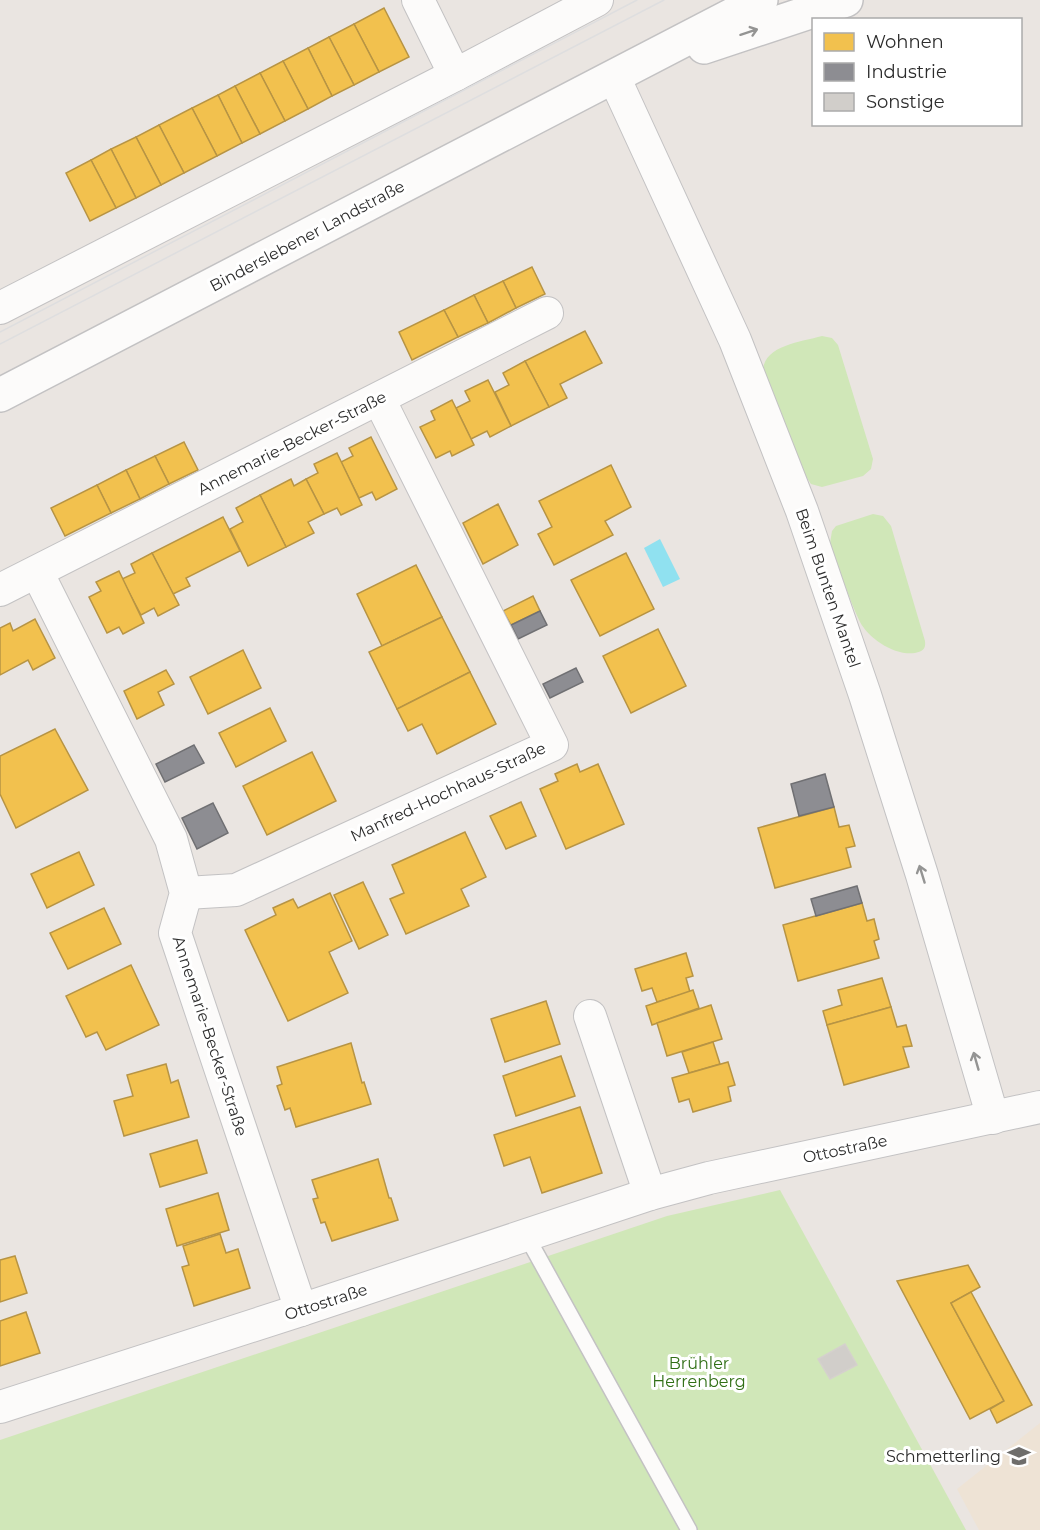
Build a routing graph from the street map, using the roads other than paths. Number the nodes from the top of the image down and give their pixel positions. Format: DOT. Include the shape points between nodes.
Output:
graph roads {
  1 [pos="418,0"];
  2 [pos="597,0"];
  3 [pos="761,0"];
  4 [pos="846,0"];
  5 [pos="455,75"];
  6 [pos="614,77"];
  7 [pos="0,308"];
  8 [pos="547,314"];
  9 [pos="0,395"];
  10 [pos="379,399"];
  11 [pos="37,572"];
  12 [pos="0,590"];
  13 [pos="186,893"];
  14 [pos="590,1016"];
  15 [pos="1040,1107"];
  16 [pos="993,1118"];
  17 [pos="650,1194"];
  18 [pos="526,1235"];
  19 [pos="301,1310"];
  20 [pos="0,1407"];
  21 [pos="688,1530"];
  1 -- 5 [label="street"];
  2 -- 5 [label="street"];
  3 -- 6 [label="main road, Binderslebener Landstraße"];
  6 -- 4 [label="main road, Binderslebener Landstraße, one-way"];
  5 -- 7 [label="street"];
  6 -- 9 [label="main road, Binderslebener Landstraße"];
  16 -- 6 [label="street, Beim Bunten Mantel, one-way" via="922,875 802,511 735,340"];
  8 -- 10 [label="street, Annemarie-Becker-Straße"];
  10 -- 11 [label="street, Annemarie-Becker-Straße"];
  10 -- 13 [label="street, Manfred-Hochhaus-Straße" via="552,746 236,890"];
  11 -- 12 [label="street, Annemarie-Becker-Straße"];
  11 -- 13 [label="street" via="171,839"];
  13 -- 19 [label="street, Annemarie-Becker-Straße" via="175,933"];
  14 -- 17 [label="street"];
  15 -- 16 [label="street, Ottostraße"];
  16 -- 17 [label="street, Ottostraße"];
  17 -- 18 [label="street, Ottostraße"];
  18 -- 19 [label="street, Ottostraße"];
  18 -- 21 [label="lane"];
  19 -- 20 [label="street, Ottostraße"];
}
